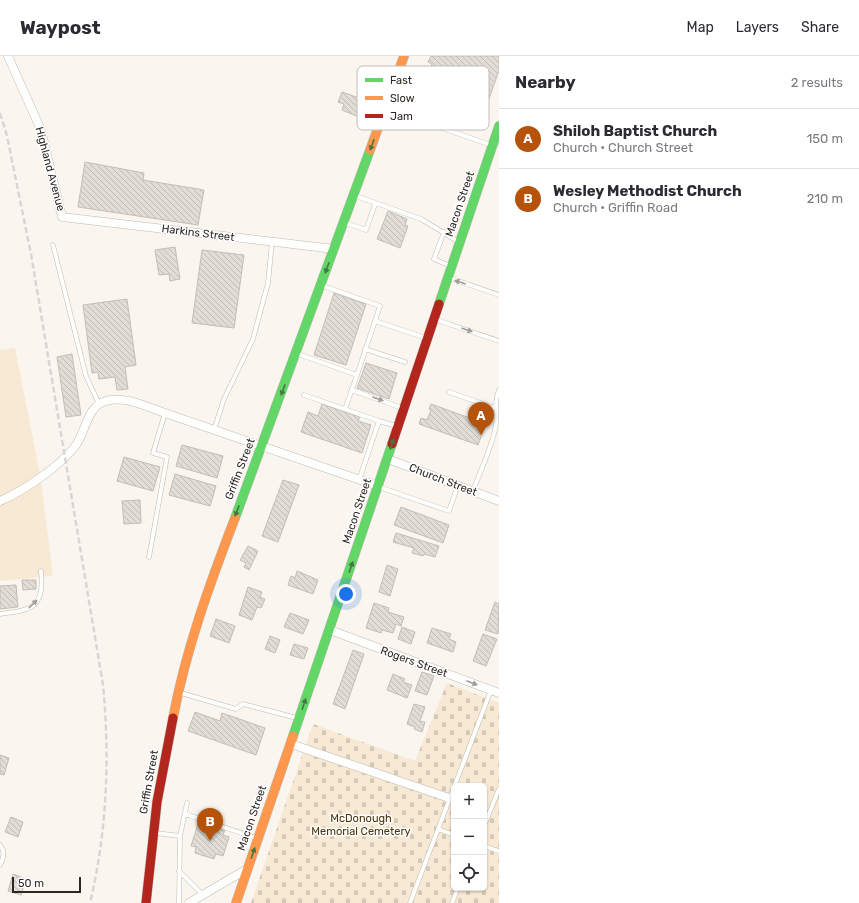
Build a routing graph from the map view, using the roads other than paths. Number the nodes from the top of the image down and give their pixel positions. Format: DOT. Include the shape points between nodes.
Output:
graph roads {
  1 [pos="8,56"];
  2 [pos="404,56"];
  3 [pos="400,66"];
  4 [pos="499,126"];
  5 [pos="377,130"];
  6 [pos="449,130"];
  7 [pos="492,145"];
  8 [pos="354,196"];
  9 [pos="375,204"];
  10 [pos="62,216"];
  11 [pos="344,222"];
  12 [pos="444,232"];
  13 [pos="272,242"];
  14 [pos="460,242"];
  15 [pos="53,244"];
  16 [pos="334,249"];
  17 [pos="452,267"];
  18 [pos="448,278"];
  19 [pos="321,286"];
  20 [pos="499,295"];
  21 [pos="435,319"];
  22 [pos="375,321"];
  23 [pos="428,339"];
  24 [pos="499,342"];
  25 [pos="365,349"];
  26 [pos="296,354"];
  27 [pos="406,362"];
  28 [pos="356,375"];
  29 [pos="352,390"];
  30 [pos="499,390"];
  31 [pos="449,392"];
  32 [pos="304,395"];
  33 [pos="99,404"];
  34 [pos="405,408"];
  35 [pos="495,408"];
  36 [pos="345,409"];
  37 [pos="165,413"];
  38 [pos="379,421"];
  39 [pos="398,426"];
  40 [pos="214,430"];
  41 [pos="262,446"];
  42 [pos="388,459"];
  43 [pos="359,480"];
  44 [pos="458,485"];
  45 [pos="378,486"];
  46 [pos="473,491"];
  47 [pos="0,501"];
  48 [pos="499,501"];
  49 [pos="149,557"];
  50 [pos="41,571"];
  51 [pos="0,614"];
  52 [pos="330,630"];
  53 [pos="178,692"];
  54 [pos="497,692"];
  55 [pos="299,719"];
  56 [pos="291,744"];
  57 [pos="499,789"];
  58 [pos="449,798"];
  59 [pos="187,803"];
  60 [pos="185,814"];
  61 [pos="487,819"];
  62 [pos="438,829"];
  63 [pos="154,832"];
  64 [pos="451,834"];
  65 [pos="180,836"];
  66 [pos="258,838"];
  67 [pos="0,845"];
  68 [pos="487,847"];
  69 [pos="499,851"];
  70 [pos="0,865"];
  71 [pos="247,869"];
  72 [pos="179,871"];
  73 [pos="457,891"];
  74 [pos="203,895"];
  75 [pos="146,903"];
  76 [pos="178,903"];
  77 [pos="190,903"];
  78 [pos="236,903"];
  79 [pos="410,903"];
  80 [pos="452,903"];
  1 -- 10 [label="street, Highland Avenue" via="41,130"];
  2 -- 3 [label="main road, Griffin Street"];
  4 -- 7 [label="main road, Macon Street"];
  5 -- 8 [label="main road, Griffin Street, one-way"];
  6 -- 7 [label="lane"];
  7 -- 14 [label="main road, Macon Street"];
  8 -- 9 [label="lane"];
  8 -- 11 [label="main road, Griffin Street"];
  9 -- 11 [label="lane" via="366,230"];
  9 -- 12 [label="lane" via="421,219"];
  10 -- 13 [label="street, Harkins Street"];
  11 -- 16 [label="main road, Griffin Street"];
  12 -- 14 [label="lane"];
  12 -- 17 [label="lane" via="434,259"];
  13 -- 16 [label="street, Harkins Street"];
  13 -- 40 [label="lane" via="268,284 253,339 224,399"];
  14 -- 17 [label="main road, Macon Street"];
  15 -- 33 [label="lane" via="86,376"];
  16 -- 19 [label="main road, Griffin Street, one-way"];
  17 -- 18 [label="main road, Macon Street"];
  20 -- 18 [label="lane, one-way"];
  18 -- 21 [label="main road, Macon Street"];
  19 -- 22 [label="lane" via="380,306"];
  19 -- 26 [label="main road, Griffin Street"];
  21 -- 23 [label="main road, Macon Street"];
  21 -- 24 [label="lane, one-way"];
  22 -- 23 [label="lane"];
  22 -- 25 [label="lane"];
  23 -- 34 [label="main road, Macon Street"];
  25 -- 27 [label="lane"];
  25 -- 28 [label="lane"];
  26 -- 28 [label="lane"];
  26 -- 41 [label="main road, Griffin Street, one-way"];
  28 -- 29 [label="lane"];
  29 -- 34 [label="lane, one-way"];
  29 -- 36 [label="lane"];
  30 -- 35 [label="lane"];
  31 -- 35 [label="lane"];
  32 -- 36 [label="lane"];
  33 -- 37 [label="street" via="106,400 119,400"];
  33 -- 47 [label="street" via="90,415 76,445 65,456 44,475"];
  34 -- 39 [label="main road, Macon Street"];
  35 -- 46 [label="lane" via="496,424 490,448"];
  36 -- 38 [label="lane"];
  37 -- 40 [label="street"];
  37 -- 49 [label="lane" via="153,453 167,457"];
  38 -- 39 [label="lane"];
  38 -- 43 [label="lane"];
  42 -- 39 [label="main road, Macon Street, one-way"];
  40 -- 41 [label="street"];
  41 -- 43 [label="street"];
  41 -- 53 [label="main road, Griffin Street, one-way" via="215,569"];
  42 -- 44 [label="street, Church Street"];
  42 -- 45 [label="main road, Macon Street"];
  43 -- 45 [label="street"];
  44 -- 45 [label="lane" via="449,511"];
  44 -- 46 [label="street, Church Street"];
  52 -- 45 [label="main road, Macon Street, one-way"];
  46 -- 48 [label="street, Church Street"];
  51 -- 50 [label="lane, one-way" via="26,611 36,603 41,595"];
  52 -- 54 [label="street, Rogers Street, one-way"];
  55 -- 52 [label="main road, Macon Street, one-way"];
  53 -- 55 [label="lane" via="236,709 243,704"];
  53 -- 63 [label="main road, Griffin Street" via="157,802"];
  54 -- 58 [label="lane"];
  55 -- 56 [label="main road, Macon Street"];
  56 -- 58 [label="street"];
  56 -- 66 [label="main road, Macon Street"];
  57 -- 61 [label="lane"];
  58 -- 62 [label="lane"];
  59 -- 60 [label="lane"];
  60 -- 65 [label="lane"];
  60 -- 66 [label="lane"];
  62 -- 64 [label="lane"];
  62 -- 79 [label="lane"];
  63 -- 65 [label="lane"];
  63 -- 75 [label="main road, Griffin Street"];
  65 -- 72 [label="lane"];
  71 -- 66 [label="main road, Macon Street, one-way"];
  67 -- 70 [label="lane" via="3,850"];
  68 -- 69 [label="lane"];
  71 -- 74 [label="street"];
  71 -- 78 [label="main road, Macon Street"];
  72 -- 74 [label="lane"];
  72 -- 76 [label="lane"];
  73 -- 80 [label="lane"];
  74 -- 77 [label="street"];
}
